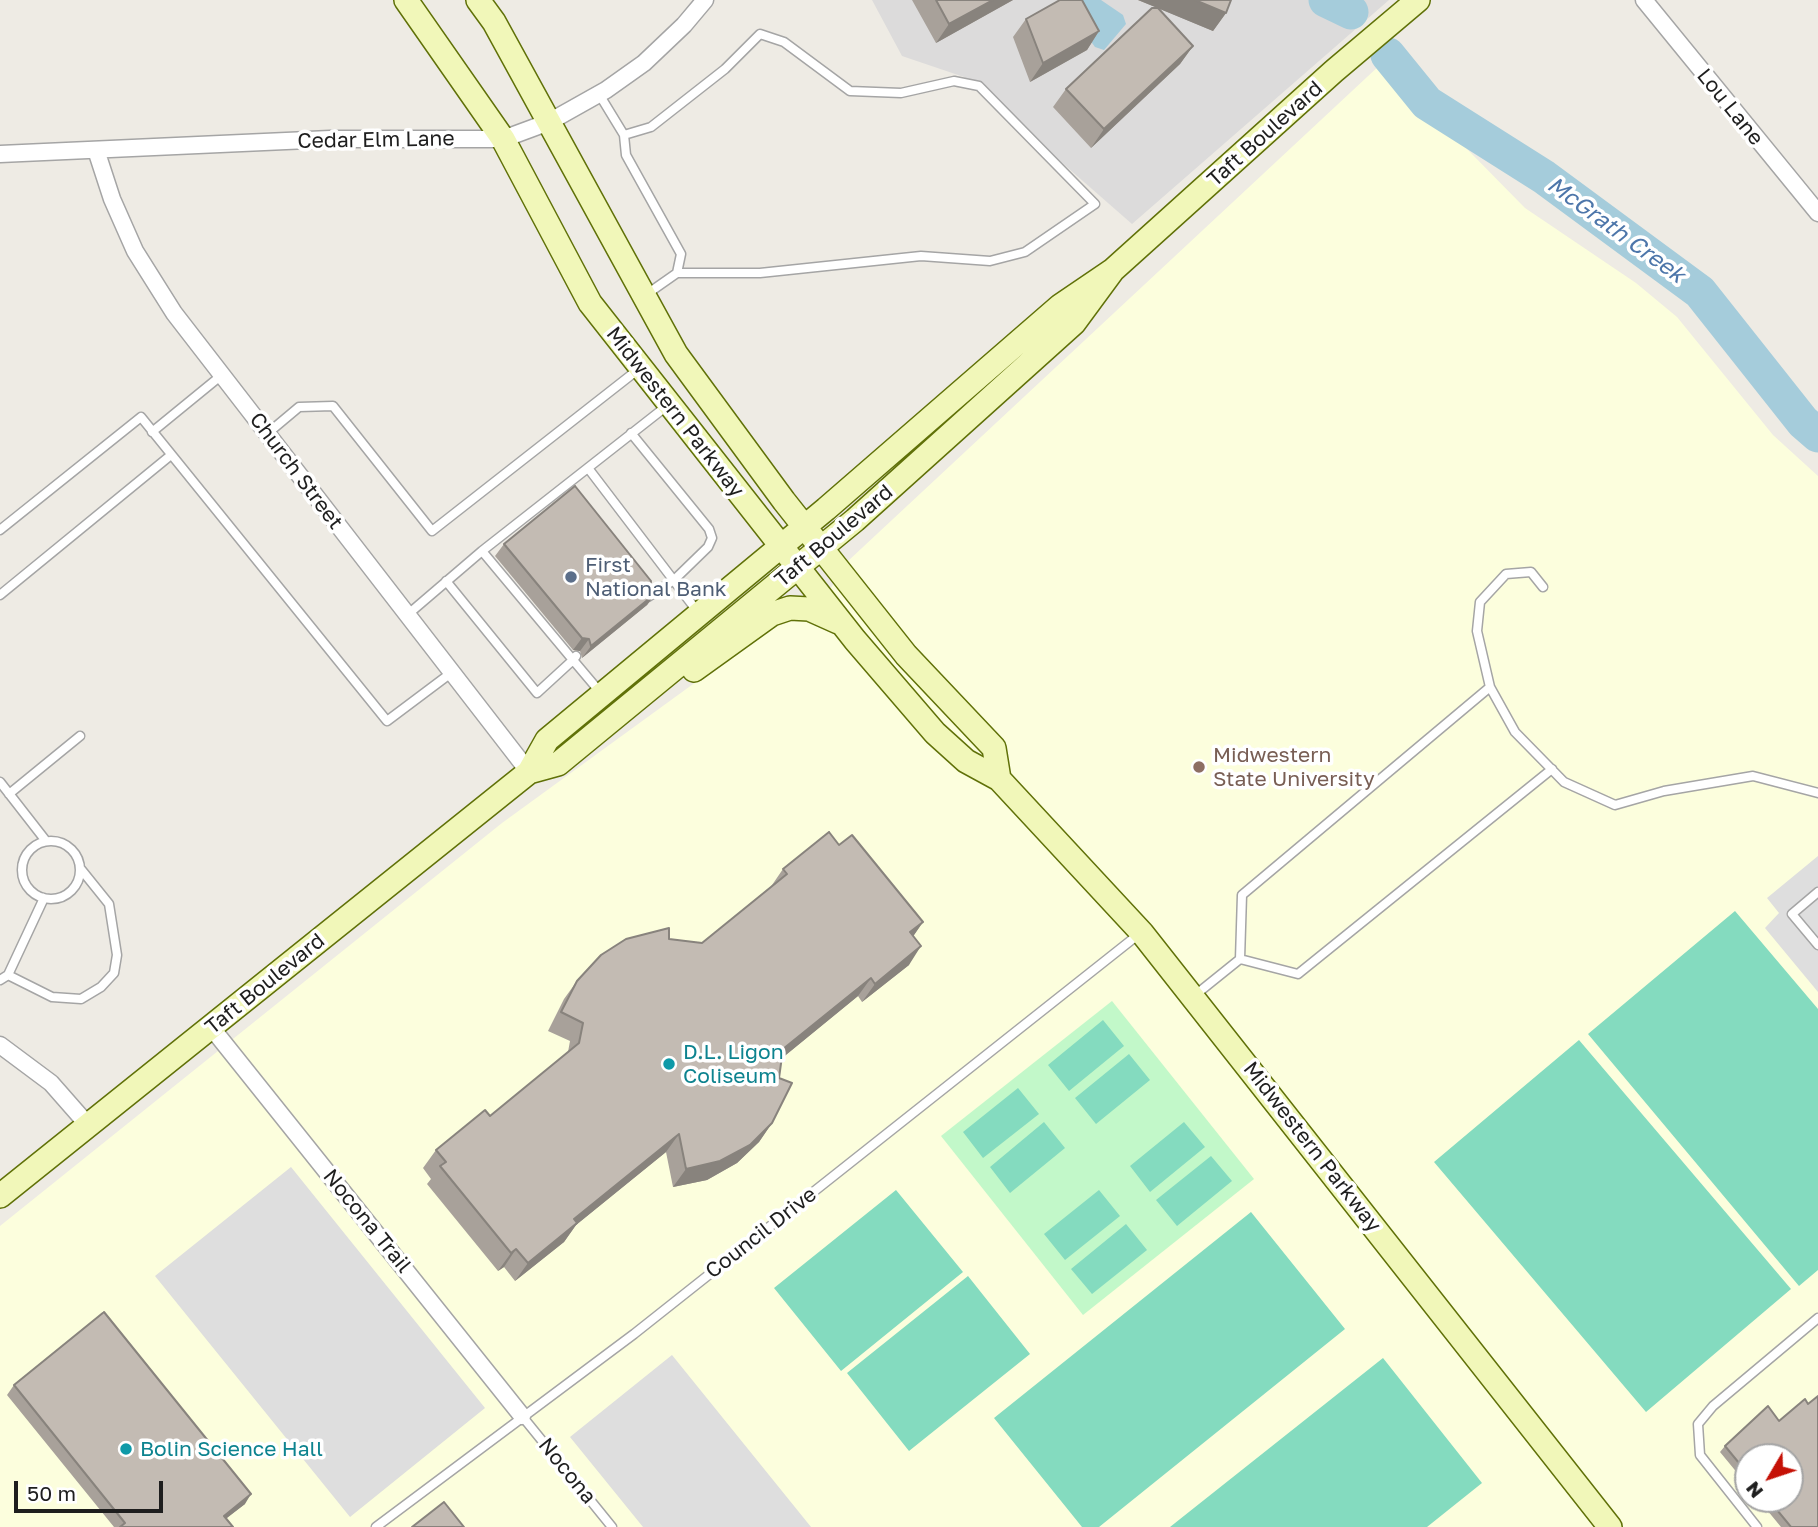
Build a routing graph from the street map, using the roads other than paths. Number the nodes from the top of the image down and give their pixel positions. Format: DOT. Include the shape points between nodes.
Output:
graph roads {
  1 [pos="406,0"];
  2 [pos="478,0"];
  3 [pos="705,0"];
  4 [pos="1418,0"];
  5 [pos="1644,0"];
  6 [pos="599,94"];
  7 [pos="549,122"];
  8 [pos="624,135"];
  9 [pos="503,139"];
  10 [pos="96,150"];
  11 [pos="0,154"];
  12 [pos="1818,212"];
  13 [pos="1113,270"];
  14 [pos="677,273"];
  15 [pos="645,296"];
  16 [pos="642,366"];
  17 [pos="223,374"];
  18 [pos="671,404"];
  19 [pos="152,432"];
  20 [pos="268,433"];
  21 [pos="631,433"];
  22 [pos="171,455"];
  23 [pos="588,468"];
  24 [pos="804,527"];
  25 [pos="0,530"];
  26 [pos="781,546"];
  27 [pos="821,548"];
  28 [pos="482,551"];
  29 [pos="797,567"];
  30 [pos="674,580"];
  31 [pos="446,581"];
  32 [pos="1543,587"];
  33 [pos="0,595"];
  34 [pos="646,599"];
  35 [pos="699,613"];
  36 [pos="406,616"];
  37 [pos="842,625"];
  38 [pos="575,658"];
  39 [pos="451,673"];
  40 [pos="1490,687"];
  41 [pos="601,693"];
  42 [pos="80,736"];
  43 [pos="583,743"];
  44 [pos="1552,769"];
  45 [pos="529,772"];
  46 [pos="999,779"];
  47 [pos="0,782"];
  48 [pos="1818,793"];
  49 [pos="9,794"];
  50 [pos="46,841"];
  51 [pos="79,868"];
  52 [pos="1818,892"];
  53 [pos="44,898"];
  54 [pos="1142,933"];
  55 [pos="1818,945"];
  56 [pos="1240,959"];
  57 [pos="4,977"];
  58 [pos="1194,996"];
  59 [pos="211,1027"];
  60 [pos="0,1045"];
  61 [pos="87,1124"];
  62 [pos="0,1196"];
  63 [pos="1818,1318"];
  64 [pos="522,1416"];
  65 [pos="376,1527"];
  66 [pos="612,1527"];
  67 [pos="1610,1527"];
  68 [pos="1757,1527"];
  1 -- 9 [label="main road, Midwestern Parkway"];
  2 -- 7 [label="main road, Midwestern Parkway"];
  3 -- 6 [label="street, Cedar Elm Lane" via="644,63"];
  4 -- 13 [label="main road, Taft Boulevard"];
  5 -- 12 [label="street, Lou Lane"];
  6 -- 7 [label="street, Cedar Elm Lane"];
  6 -- 8 [label="lane"];
  7 -- 9 [label="street, Cedar Elm Lane"];
  7 -- 15 [label="main road, Midwestern Parkway"];
  8 -- 14 [label="lane" via="626,155 681,254"];
  8 -- 14 [label="lane" via="651,127 725,69 760,34 784,42 850,91 901,93 954,81 979,86 1095,204 1025,252 990,261 921,256 760,273"];
  9 -- 10 [label="street, Cedar Elm Lane" via="330,139"];
  9 -- 16 [label="main road, Midwestern Parkway" via="590,303"];
  10 -- 11 [label="street, Cedar Elm Lane"];
  10 -- 17 [label="street, Church Street" via="135,251 174,313"];
  13 -- 24 [label="main road, Taft Boulevard" via="1060,306"];
  13 -- 27 [label="main road, Taft Boulevard" via="1074,323"];
  14 -- 15 [label="lane"];
  15 -- 24 [label="main road, Midwestern Parkway" via="676,354"];
  16 -- 18 [label="main road, Midwestern Parkway"];
  16 -- 20 [label="lane" via="432,531 332,406 299,407"];
  17 -- 19 [label="lane"];
  17 -- 20 [label="street, Church Street"];
  18 -- 21 [label="lane"];
  18 -- 26 [label="main road, Midwestern Parkway"];
  19 -- 22 [label="lane"];
  19 -- 25 [label="lane" via="141,417"];
  20 -- 36 [label="street, Church Street"];
  21 -- 23 [label="lane"];
  21 -- 30 [label="lane" via="712,538"];
  22 -- 33 [label="lane"];
  22 -- 39 [label="lane" via="387,721"];
  23 -- 28 [label="lane"];
  23 -- 30 [label="lane"];
  24 -- 26 [label="main road, Taft Boulevard"];
  24 -- 27 [label="main road, Midwestern Parkway"];
  26 -- 29 [label="main road, Midwestern Parkway"];
  26 -- 35 [label="main road, Taft Boulevard"];
  27 -- 29 [label="main road, Taft Boulevard"];
  27 -- 46 [label="main road, Midwestern Parkway" via="906,656 994,748"];
  28 -- 31 [label="lane"];
  28 -- 38 [label="lane"];
  29 -- 37 [label="main road, Midwestern Parkway"];
  29 -- 43 [label="main road, Taft Boulevard"];
  30 -- 34 [label="lane"];
  30 -- 35 [label="lane"];
  31 -- 36 [label="lane"];
  31 -- 38 [label="lane" via="537,693"];
  32 -- 40 [label="lane" via="1531,572 1506,574 1480,602 1477,631"];
  35 -- 41 [label="main road, Taft Boulevard"];
  36 -- 39 [label="street, Church Street"];
  37 -- 43 [label="main road" via="809,608 772,614"];
  37 -- 46 [label="main road, Midwestern Parkway" via="935,733 966,761"];
  38 -- 41 [label="lane"];
  39 -- 45 [label="street, Church Street"];
  40 -- 44 [label="lane" via="1515,732"];
  40 -- 56 [label="lane" via="1242,895"];
  41 -- 45 [label="main road, Taft Boulevard" via="547,740"];
  42 -- 49 [label="lane"];
  43 -- 45 [label="main road, Taft Boulevard" via="558,764"];
  44 -- 48 [label="lane" via="1564,782 1615,806 1664,791 1753,776"];
  44 -- 56 [label="lane" via="1298,974"];
  45 -- 59 [label="main road, Taft Boulevard"];
  46 -- 54 [label="main road, Midwestern Parkway"];
  47 -- 49 [label="lane"];
  49 -- 50 [label="lane"];
  50 -- 51 [label="lane" via="73,851"];
  50 -- 53 [label="lane" via="29,851 22,870 29,888"];
  51 -- 53 [label="lane" via="69,892"];
  51 -- 57 [label="lane" via="109,904 117,954 114,973 81,999 52,997"];
  52 -- 55 [label="lane" via="1792,914"];
  53 -- 57 [label="lane"];
  54 -- 58 [label="main road, Midwestern Parkway"];
  54 -- 64 [label="lane, Council Drive" via="634,1334"];
  56 -- 58 [label="lane"];
  58 -- 67 [label="main road, Midwestern Parkway"];
  59 -- 61 [label="main road, Taft Boulevard"];
  59 -- 64 [label="street, Nocona Trail"];
  60 -- 61 [label="street" via="51,1083"];
  61 -- 62 [label="main road, Taft Boulevard"];
  63 -- 68 [label="lane" via="1713,1406 1698,1424 1700,1455"];
  64 -- 65 [label="lane, Council Drive"];
  64 -- 66 [label="lane, Nocona"];
}
